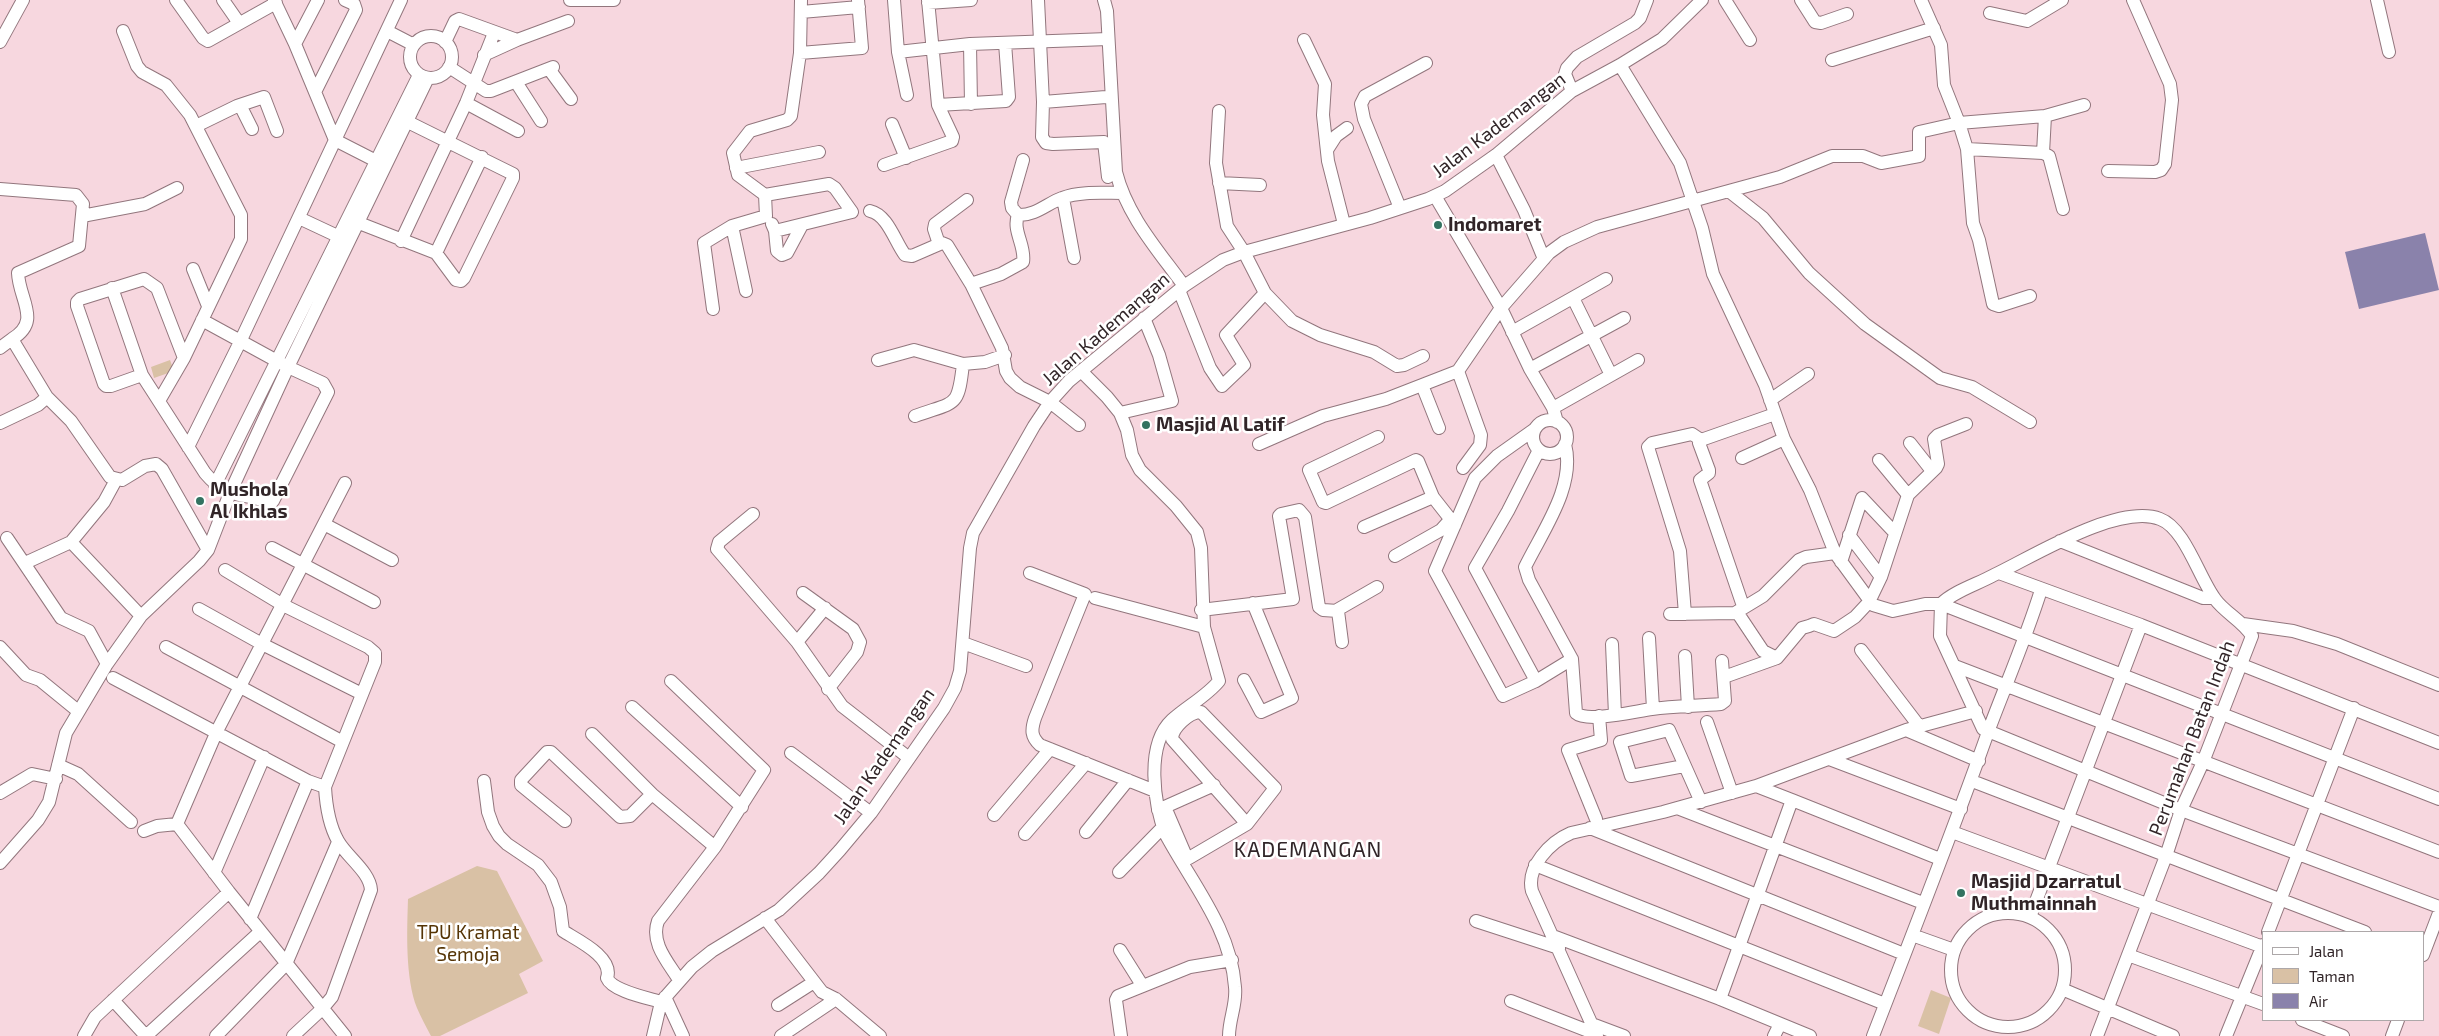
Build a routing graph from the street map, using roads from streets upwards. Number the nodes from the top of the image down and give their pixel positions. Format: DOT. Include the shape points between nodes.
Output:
graph roads {
  1 [pos="176,0"];
  2 [pos="223,0"];
  3 [pos="318,0"];
  4 [pos="345,0"];
  5 [pos="401,0"];
  6 [pos="570,0"];
  7 [pos="614,0"];
  8 [pos="894,0"];
  9 [pos="971,0"];
  10 [pos="1038,0"];
  11 [pos="1104,0"];
  12 [pos="1647,0"];
  13 [pos="1702,0"];
  14 [pos="1725,0"];
  15 [pos="1801,0"];
  16 [pos="1921,0"];
  17 [pos="2062,0"];
  18 [pos="2133,0"];
  19 [pos="2377,0"];
  20 [pos="22,1"];
  21 [pos="275,2"];
  22 [pos="928,2"];
  23 [pos="858,3"];
  24 [pos="801,6"];
  25 [pos="1990,13"];
  26 [pos="1847,14"];
  27 [pos="568,21"];
  28 [pos="239,23"];
  29 [pos="1934,28"];
  30 [pos="123,31"];
  31 [pos="387,31"];
  32 [pos="494,33"];
  33 [pos="1,38"];
  34 [pos="1108,39"];
  35 [pos="517,40"];
  36 [pos="1304,40"];
  37 [pos="1750,40"];
  38 [pos="446,42"];
  39 [pos="1040,42"];
  40 [pos="1006,43"];
  41 [pos="295,44"];
  42 [pos="970,44"];
  43 [pos="414,46"];
  44 [pos="932,48"];
  45 [pos="898,52"];
  46 [pos="2389,52"];
  47 [pos="800,53"];
  48 [pos="484,55"];
  49 [pos="1832,60"];
  50 [pos="1426,63"];
  51 [pos="1620,66"];
  52 [pos="450,67"];
  53 [pos="424,77"];
  54 [pos="474,81"];
  55 [pos="516,82"];
  56 [pos="1572,91"];
  57 [pos="315,92"];
  58 [pos="907,96"];
  59 [pos="1106,97"];
  60 [pos="571,99"];
  61 [pos="1043,102"];
  62 [pos="466,103"];
  63 [pos="971,104"];
  64 [pos="240,105"];
  65 [pos="938,105"];
  66 [pos="2084,105"];
  67 [pos="1220,111"];
  68 [pos="2045,116"];
  69 [pos="541,121"];
  70 [pos="408,122"];
  71 [pos="1959,123"];
  72 [pos="892,124"];
  73 [pos="196,126"];
  74 [pos="1347,128"];
  75 [pos="252,129"];
  76 [pos="277,131"];
  77 [pos="518,131"];
  78 [pos="335,140"];
  79 [pos="447,141"];
  80 [pos="1967,149"];
  81 [pos="1327,150"];
  82 [pos="819,152"];
  83 [pos="2043,153"];
  84 [pos="1496,155"];
  85 [pos="482,157"];
  86 [pos="906,158"];
  87 [pos="1022,160"];
  88 [pos="381,164"];
  89 [pos="884,165"];
  90 [pos="736,168"];
  91 [pos="2108,172"];
  92 [pos="1108,177"];
  93 [pos="1218,183"];
  94 [pos="1260,184"];
  95 [pos="177,188"];
  96 [pos="0,189"];
  97 [pos="1730,192"];
  98 [pos="1122,193"];
  99 [pos="764,195"];
  100 [pos="1435,196"];
  101 [pos="1063,198"];
  102 [pos="967,200"];
  103 [pos="1693,200"];
  104 [pos="1400,208"];
  105 [pos="2063,209"];
  106 [pos="870,211"];
  107 [pos="1018,214"];
  108 [pos="82,216"];
  109 [pos="766,216"];
  110 [pos="299,218"];
  111 [pos="358,223"];
  112 [pos="1344,224"];
  113 [pos="802,225"];
  114 [pos="732,226"];
  115 [pos="775,230"];
  116 [pos="344,239"];
  117 [pos="401,241"];
  118 [pos="939,244"];
  119 [pos="436,252"];
  120 [pos="1244,252"];
  121 [pos="1074,258"];
  122 [pos="1544,259"];
  123 [pos="193,270"];
  124 [pos="1606,279"];
  125 [pos="971,284"];
  126 [pos="112,288"];
  127 [pos="1182,288"];
  128 [pos="746,291"];
  129 [pos="1265,293"];
  130 [pos="2030,296"];
  131 [pos="1572,298"];
  132 [pos="208,306"];
  133 [pos="1501,308"];
  134 [pos="714,309"];
  135 [pos="1144,318"];
  136 [pos="1624,318"];
  137 [pos="202,320"];
  138 [pos="1512,332"];
  139 [pos="1592,336"];
  140 [pos="12,339"];
  141 [pos="240,342"];
  142 [pos="0,348"];
  143 [pos="1005,354"];
  144 [pos="1424,356"];
  145 [pos="184,358"];
  146 [pos="878,360"];
  147 [pos="1638,360"];
  148 [pos="283,364"];
  149 [pos="964,364"];
  150 [pos="1530,369"];
  151 [pos="1081,371"];
  152 [pos="1458,371"];
  153 [pos="1808,374"];
  154 [pos="142,375"];
  155 [pos="1611,375"];
  156 [pos="1422,385"];
  157 [pos="47,397"];
  158 [pos="1770,400"];
  159 [pos="159,401"];
  160 [pos="1050,402"];
  161 [pos="1553,408"];
  162 [pos="1120,413"];
  163 [pos="1775,414"];
  164 [pos="915,416"];
  165 [pos="1557,422"];
  166 [pos="2030,422"];
  167 [pos="0,423"];
  168 [pos="1966,424"];
  169 [pos="1079,425"];
  170 [pos="1439,428"];
  171 [pos="1535,429"];
  172 [pos="1378,436"];
  173 [pos="1784,439"];
  174 [pos="1700,440"];
  175 [pos="1910,443"];
  176 [pos="1259,444"];
  177 [pos="1566,444"];
  178 [pos="188,447"];
  179 [pos="1539,450"];
  180 [pos="1742,458"];
  181 [pos="1879,460"];
  182 [pos="1463,468"];
  183 [pos="1932,471"];
  184 [pos="116,480"];
  185 [pos="345,483"];
  186 [pos="215,485"];
  187 [pos="230,493"];
  188 [pos="1908,495"];
  189 [pos="1432,496"];
  190 [pos="753,514"];
  191 [pos="1452,522"];
  192 [pos="324,524"];
  193 [pos="1364,527"];
  194 [pos="1895,533"];
  195 [pos="1849,535"];
  196 [pos="2,537"];
  197 [pos="2060,541"];
  198 [pos="72,542"];
  199 [pos="272,548"];
  200 [pos="208,550"];
  201 [pos="1395,556"];
  202 [pos="1838,557"];
  203 [pos="392,560"];
  204 [pos="25,563"];
  205 [pos="303,565"];
  206 [pos="225,570"];
  207 [pos="1030,573"];
  208 [pos="1999,573"];
  209 [pos="1881,577"];
  210 [pos="1377,587"];
  211 [pos="2041,590"];
  212 [pos="803,592"];
  213 [pos="1095,598"];
  214 [pos="2214,598"];
  215 [pos="374,602"];
  216 [pos="1253,603"];
  217 [pos="1875,604"];
  218 [pos="1941,604"];
  219 [pos="283,605"];
  220 [pos="825,608"];
  221 [pos="199,609"];
  222 [pos="1740,609"];
  223 [pos="1201,610"];
  224 [pos="1337,610"];
  225 [pos="1670,614"];
  226 [pos="1685,614"];
  227 [pos="142,616"];
  228 [pos="2243,624"];
  229 [pos="2141,625"];
  230 [pos="1204,627"];
  231 [pos="2026,637"];
  232 [pos="1649,638"];
  233 [pos="797,642"];
  234 [pos="1342,642"];
  235 [pos="262,644"];
  236 [pos="963,644"];
  237 [pos="1612,644"];
  238 [pos="0,647"];
  239 [pos="166,647"];
  240 [pos="1860,650"];
  241 [pos="1684,656"];
  242 [pos="1777,658"];
  243 [pos="1572,659"];
  244 [pos="1722,661"];
  245 [pos="107,664"];
  246 [pos="2241,664"];
  247 [pos="1026,666"];
  248 [pos="1955,666"];
  249 [pos="2122,676"];
  250 [pos="1724,677"];
  251 [pos="112,678"];
  252 [pos="1244,680"];
  253 [pos="672,681"];
  254 [pos="1536,681"];
  255 [pos="2007,685"];
  256 [pos="2439,685"];
  257 [pos="240,688"];
  258 [pos="828,689"];
  259 [pos="362,694"];
  260 [pos="632,707"];
  261 [pos="1688,707"];
  262 [pos="2354,708"];
  263 [pos="1653,709"];
  264 [pos="78,711"];
  265 [pos="1976,711"];
  266 [pos="2221,713"];
  267 [pos="1615,715"];
  268 [pos="1599,716"];
  269 [pos="1707,722"];
  270 [pos="2104,722"];
  271 [pos="1913,728"];
  272 [pos="216,731"];
  273 [pos="1986,731"];
  274 [pos="592,734"];
  275 [pos="343,742"];
  276 [pos="2439,743"];
  277 [pos="1050,749"];
  278 [pos="791,753"];
  279 [pos="264,757"];
  280 [pos="2335,757"];
  281 [pos="909,758"];
  282 [pos="1829,759"];
  283 [pos="1979,762"];
  284 [pos="2203,762"];
  285 [pos="1086,763"];
  286 [pos="58,765"];
  287 [pos="1684,766"];
  288 [pos="2087,770"];
  289 [pos="56,779"];
  290 [pos="1128,780"];
  291 [pos="308,781"];
  292 [pos="484,781"];
  293 [pos="1972,781"];
  294 [pos="1214,785"];
  295 [pos="1756,786"];
  296 [pos="325,788"];
  297 [pos="1155,791"];
  298 [pos="0,793"];
  299 [pos="1732,793"];
  300 [pos="652,794"];
  301 [pos="2439,799"];
  302 [pos="1792,800"];
  303 [pos="1701,802"];
  304 [pos="2317,804"];
  305 [pos="742,807"];
  306 [pos="1161,808"];
  307 [pos="1677,808"];
  308 [pos="1961,809"];
  309 [pos="2181,810"];
  310 [pos="871,813"];
  311 [pos="994,815"];
  312 [pos="2068,818"];
  313 [pos="565,821"];
  314 [pos="131,822"];
  315 [pos="1593,823"];
  316 [pos="177,824"];
  317 [pos="1247,824"];
  318 [pos="1163,827"];
  319 [pos="144,831"];
  320 [pos="1086,832"];
  321 [pos="1952,832"];
  322 [pos="1025,834"];
  323 [pos="338,842"];
  324 [pos="715,847"];
  325 [pos="1776,847"];
  326 [pos="2439,852"];
  327 [pos="2297,855"];
  328 [pos="2166,856"];
  329 [pos="1940,859"];
  330 [pos="0,863"];
  331 [pos="1535,865"];
  332 [pos="2048,867"];
  333 [pos="1119,872"];
  334 [pos="214,873"];
  335 [pos="229,892"];
  336 [pos="1758,896"];
  337 [pos="2280,899"];
  338 [pos="1923,903"];
  339 [pos="2147,904"];
  340 [pos="2439,907"];
  341 [pos="2439,913"];
  342 [pos="2030,917"];
  343 [pos="765,918"];
  344 [pos="250,919"];
  345 [pos="1476,921"];
  346 [pos="2268,931"];
  347 [pos="2362,931"];
  348 [pos="260,932"];
  349 [pos="1912,935"];
  350 [pos="1553,936"];
  351 [pos="2262,946"];
  352 [pos="1738,947"];
  353 [pos="1559,948"];
  354 [pos="1120,950"];
  355 [pos="1954,950"];
  356 [pos="2424,952"];
  357 [pos="1904,954"];
  358 [pos="2128,955"];
  359 [pos="1232,960"];
  360 [pos="286,964"];
  361 [pos="679,980"];
  362 [pos="814,982"];
  363 [pos="1142,985"];
  364 [pos="2062,989"];
  365 [pos="2243,996"];
  366 [pos="1720,998"];
  367 [pos="836,999"];
  368 [pos="114,1000"];
  369 [pos="663,1000"];
  370 [pos="1511,1001"];
  371 [pos="1885,1004"];
  372 [pos="2262,1004"];
  373 [pos="778,1005"];
  374 [pos="322,1009"];
  375 [pos="2106,1009"];
  376 [pos="2305,1021"];
  377 [pos="2398,1021"];
  378 [pos="1780,1024"];
  379 [pos="1986,1030"];
  380 [pos="1595,1031"];
  381 [pos="84,1036"];
  382 [pos="216,1036"];
  383 [pos="293,1036"];
  384 [pos="345,1036"];
  385 [pos="653,1036"];
  386 [pos="683,1036"];
  387 [pos="781,1036"];
  388 [pos="880,1036"];
  389 [pos="1121,1036"];
  390 [pos="1229,1036"];
  391 [pos="1624,1036"];
  392 [pos="1774,1036"];
  393 [pos="1810,1036"];
  394 [pos="1873,1036"];
  395 [pos="2097,1036"];
  396 [pos="2173,1036"];
  397 [pos="2226,1036"];
  398 [pos="2343,1036"];
  399 [pos="2392,1036"];
  1 -- 28 [label="street" via="206,40 214,40"];
  2 -- 28 [label="street"];
  3 -- 41 [label="street"];
  4 -- 57 [label="street" via="354,4 356,10"];
  5 -- 31 [label="street"];
  6 -- 7 [label="street"];
  8 -- 45 [label="street"];
  9 -- 22 [label="street"];
  10 -- 39 [label="street"];
  11 -- 34 [label="street"];
  12 -- 56 [label="street" via="1635,23 1566,68"];
  13 -- 51 [label="street, Jalan Kademangan" via="1662,40"];
  14 -- 37 [label="street"];
  15 -- 26 [label="street" via="1814,22 1821,23"];
  16 -- 29 [label="street"];
  17 -- 25 [label="street" via="2027,21"];
  18 -- 91 [label="street" via="2170,84 2172,100 2165,164 2155,172"];
  19 -- 46 [label="street"];
  20 -- 33 [label="street"];
  21 -- 28 [label="street"];
  21 -- 41 [label="street"];
  22 -- 44 [label="street"];
  23 -- 24 [label="street"];
  23 -- 47 [label="street" via="862,48"];
  24 -- 47 [label="street"];
  27 -- 35 [label="street"];
  29 -- 49 [label="street"];
  29 -- 71 [label="street" via="1941,45 1944,85"];
  30 -- 73 [label="street" via="137,66 166,85"];
  31 -- 43 [label="street"];
  31 -- 78 [label="street"];
  32 -- 35 [label="street"];
  32 -- 38 [label="street" via="457,20"];
  32 -- 48 [label="street"];
  34 -- 39 [label="street"];
  34 -- 98 [label="street" via="1116,172"];
  35 -- 48 [label="street"];
  36 -- 81 [label="street" via="1325,84 1323,115"];
  38 -- 43 [label="street" via="434,36 425,37"];
  38 -- 52 [label="street" via="452,56"];
  39 -- 40 [label="street"];
  39 -- 61 [label="street"];
  40 -- 42 [label="street"];
  40 -- 63 [label="street" via="1009,97 1002,102"];
  41 -- 57 [label="street"];
  42 -- 44 [label="street"];
  42 -- 63 [label="street"];
  43 -- 53 [label="street" via="410,59 413,68"];
  44 -- 45 [label="street"];
  44 -- 65 [label="street"];
  45 -- 58 [label="street"];
  47 -- 90 [label="street" via="792,116 749,133 733,153"];
  48 -- 54 [label="street"];
  50 -- 104 [label="street" via="1365,96 1361,104"];
  51 -- 56 [label="street, Jalan Kademangan"];
  51 -- 103 [label="street" via="1680,162"];
  52 -- 53 [label="street" via="438,78"];
  52 -- 54 [label="street"];
  53 -- 70 [label="street"];
  53 -- 88 [label="street"];
  54 -- 55 [label="street" via="486,91"];
  54 -- 62 [label="street"];
  55 -- 60 [label="street" via="551,68"];
  55 -- 69 [label="street"];
  56 -- 84 [label="street, Jalan Kademangan"];
  57 -- 78 [label="street"];
  59 -- 61 [label="street"];
  61 -- 92 [label="street" via="1043,140 1053,144 1104,142"];
  62 -- 77 [label="street"];
  62 -- 79 [label="street"];
  63 -- 65 [label="street"];
  64 -- 73 [label="street"];
  64 -- 75 [label="street"];
  64 -- 76 [label="street" via="264,96"];
  65 -- 86 [label="street" via="952,141"];
  66 -- 68 [label="street"];
  67 -- 93 [label="street" via="1216,163"];
  68 -- 71 [label="street"];
  68 -- 83 [label="street"];
  70 -- 79 [label="street"];
  70 -- 88 [label="street"];
  71 -- 80 [label="street"];
  71 -- 97 [label="street" via="1919,132 1919,156 1881,163 1863,156 1839,154 1780,178"];
  72 -- 86 [label="street"];
  73 -- 132 [label="street" via="241,215 240,239"];
  74 -- 81 [label="street" via="1336,136"];
  78 -- 88 [label="street"];
  78 -- 110 [label="street"];
  79 -- 85 [label="street"];
  79 -- 117 [label="street"];
  80 -- 83 [label="street"];
  80 -- 130 [label="street" via="1972,223 1994,304 2000,306"];
  81 -- 112 [label="street" via="1332,183"];
  82 -- 90 [label="street"];
  83 -- 105 [label="street" via="2052,160"];
  84 -- 100 [label="street, Jalan Kademangan"];
  84 -- 122 [label="street"];
  85 -- 119 [label="street"];
  85 -- 119 [label="street" via="509,170 513,178 463,280 456,280"];
  86 -- 89 [label="street"];
  87 -- 107 [label="street" via="1011,202"];
  88 -- 111 [label="street"];
  88 -- 116 [label="street"];
  90 -- 99 [label="street" via="738,175"];
  93 -- 94 [label="street"];
  93 -- 120 [label="street" via="1227,226"];
  95 -- 108 [label="street" via="145,204"];
  96 -- 108 [label="street" via="76,195 83,204"];
  97 -- 103 [label="street"];
  97 -- 166 [label="street" via="1764,218 1809,272 1879,335 1940,378 1972,388"];
  98 -- 101 [label="street" via="1092,193"];
  98 -- 127 [label="street"];
  99 -- 109 [label="street"];
  99 -- 113 [label="street" via="829,184 852,212"];
  100 -- 104 [label="street, Jalan Kademangan"];
  100 -- 133 [label="street"];
  101 -- 107 [label="street" via="1026,215"];
  101 -- 121 [label="street"];
  102 -- 118 [label="street" via="935,224"];
  103 -- 122 [label="street" via="1597,227 1556,246"];
  103 -- 158 [label="street" via="1712,274"];
  104 -- 112 [label="street, Jalan Kademangan"];
  106 -- 118 [label="street" via="883,219 905,256"];
  107 -- 125 [label="street" via="1016,226 1023,262"];
  108 -- 140 [label="street" via="79,246 18,273 28,321 23,332"];
  109 -- 114 [label="street"];
  109 -- 115 [label="street"];
  110 -- 116 [label="street"];
  110 -- 141 [label="street"];
  111 -- 116 [label="street"];
  111 -- 117 [label="street"];
  112 -- 120 [label="street, Jalan Kademangan"];
  113 -- 115 [label="street"];
  113 -- 115 [label="street" via="782,255 777,251"];
  114 -- 128 [label="street"];
  114 -- 134 [label="street" via="704,243"];
  116 -- 148 [label="street"];
  117 -- 119 [label="street"];
  118 -- 125 [label="street" via="944,243 951,249"];
  120 -- 127 [label="street, Jalan Kademangan" via="1223,260"];
  120 -- 129 [label="street"];
  122 -- 133 [label="street"];
  123 -- 132 [label="street"];
  124 -- 131 [label="street"];
  125 -- 143 [label="street"];
  126 -- 145 [label="street" via="144,278 157,288"];
  126 -- 154 [label="street"];
  126 -- 154 [label="street" via="77,302 104,384 111,386"];
  127 -- 129 [label="street" via="1210,368 1222,386 1244,365 1226,335"];
  127 -- 135 [label="street, Jalan Kademangan"];
  129 -- 144 [label="street" via="1292,321 1313,333 1374,352 1397,366"];
  131 -- 138 [label="street"];
  131 -- 139 [label="street"];
  132 -- 137 [label="street"];
  133 -- 138 [label="street"];
  133 -- 152 [label="street"];
  135 -- 151 [label="street, Jalan Kademangan"];
  135 -- 162 [label="street" via="1172,401"];
  136 -- 139 [label="street"];
  137 -- 141 [label="street"];
  137 -- 145 [label="street"];
  138 -- 150 [label="street"];
  139 -- 150 [label="street"];
  139 -- 155 [label="street"];
  140 -- 142 [label="street"];
  140 -- 157 [label="street"];
  141 -- 148 [label="street"];
  141 -- 178 [label="street"];
  143 -- 149 [label="street" via="985,362"];
  143 -- 160 [label="street" via="1010,378 1020,387"];
  145 -- 159 [label="street"];
  146 -- 149 [label="street" via="914,350"];
  147 -- 155 [label="street"];
  148 -- 186 [label="street"];
  148 -- 187 [label="street"];
  148 -- 187 [label="street" via="323,382 328,392 276,499 268,502"];
  149 -- 164 [label="street" via="957,399"];
  150 -- 161 [label="street"];
  151 -- 160 [label="street, Jalan Kademangan"];
  151 -- 162 [label="street"];
  152 -- 156 [label="street"];
  152 -- 182 [label="street" via="1481,435 1480,445"];
  153 -- 158 [label="street"];
  154 -- 159 [label="street"];
  155 -- 161 [label="street"];
  156 -- 170 [label="street"];
  156 -- 176 [label="street" via="1378,402 1323,416"];
  157 -- 167 [label="street" via="38,405"];
  157 -- 184 [label="street" via="71,421 106,472"];
  158 -- 163 [label="street"];
  159 -- 178 [label="street"];
  160 -- 169 [label="street"];
  160 -- 236 [label="street, Jalan Kademangan" via="973,533"];
  161 -- 165 [label="street"];
  162 -- 223 [label="street" via="1135,462 1197,532 1201,548"];
  163 -- 173 [label="street"];
  163 -- 174 [label="street"];
  165 -- 171 [label="street" via="1546,420"];
  165 -- 177 [label="street" via="1566,431"];
  168 -- 183 [label="street" via="1934,439 1938,464"];
  171 -- 179 [label="street" via="1533,440"];
  171 -- 191 [label="street" via="1480,471"];
  172 -- 189 [label="street" via="1309,470 1323,502 1416,460"];
  173 -- 180 [label="street"];
  173 -- 202 [label="street"];
  174 -- 222 [label="street" via="1709,470 1700,480"];
  174 -- 226 [label="street" via="1692,434 1652,443 1648,447 1680,550"];
  175 -- 183 [label="street"];
  177 -- 179 [label="street" via="1554,454"];
  177 -- 243 [label="street" via="1569,460 1563,486 1554,512 1525,567"];
  178 -- 186 [label="street"];
  179 -- 254 [label="street" via="1475,568"];
  181 -- 188 [label="street"];
  183 -- 188 [label="street"];
  184 -- 198 [label="street" via="104,502"];
  184 -- 200 [label="street" via="150,465 160,467"];
  185 -- 192 [label="street"];
  186 -- 187 [label="street"];
  187 -- 200 [label="street"];
  188 -- 194 [label="street"];
  189 -- 191 [label="street"];
  189 -- 193 [label="street"];
  190 -- 233 [label="street" via="719,542 717,549"];
  191 -- 201 [label="street"];
  191 -- 254 [label="street" via="1435,570 1439,582 1502,696"];
  192 -- 203 [label="street"];
  192 -- 205 [label="street"];
  194 -- 195 [label="street" via="1862,498"];
  194 -- 209 [label="street"];
  195 -- 202 [label="street"];
  195 -- 209 [label="street"];
  196 -- 204 [label="street"];
  197 -- 208 [label="street, Perumahan Batan Indah"];
  197 -- 214 [label="street" via="2203,598"];
  197 -- 214 [label="street, Perumahan Batan Indah" via="2107,522 2149,516 2161,519 2173,528 2194,558"];
  198 -- 204 [label="street"];
  198 -- 227 [label="street"];
  199 -- 205 [label="street"];
  200 -- 227 [label="street"];
  202 -- 217 [label="street"];
  202 -- 222 [label="street" via="1799,560 1763,596"];
  204 -- 245 [label="street" via="61,618 89,631"];
  205 -- 215 [label="street"];
  205 -- 219 [label="street"];
  206 -- 219 [label="street"];
  207 -- 277 [label="street" via="1085,594 1032,728 1036,741"];
  208 -- 211 [label="street"];
  208 -- 218 [label="street, Perumahan Batan Indah"];
  209 -- 217 [label="street"];
  210 -- 224 [label="street"];
  211 -- 229 [label="street"];
  211 -- 231 [label="street"];
  212 -- 220 [label="street"];
  213 -- 230 [label="street"];
  214 -- 228 [label="street, Perumahan Batan Indah"];
  216 -- 223 [label="street"];
  216 -- 224 [label="street" via="1293,599 1279,516 1299,510 1305,517 1320,607"];
  216 -- 252 [label="street" via="1292,698 1262,712"];
  217 -- 218 [label="street" via="1893,611"];
  217 -- 242 [label="street" via="1840,628 1828,630 1814,624 1802,628"];
  218 -- 231 [label="street"];
  218 -- 248 [label="street" via="1938,631"];
  219 -- 235 [label="street"];
  219 -- 259 [label="street" via="373,651 376,662"];
  220 -- 233 [label="street"];
  220 -- 258 [label="street" via="853,629 860,642 857,652"];
  221 -- 235 [label="street"];
  222 -- 226 [label="street"];
  222 -- 242 [label="street" via="1763,651"];
  223 -- 230 [label="street"];
  224 -- 234 [label="street"];
  225 -- 226 [label="street"];
  227 -- 245 [label="street"];
  228 -- 246 [label="street, Perumahan Batan Indah" via="2252,636"];
  228 -- 256 [label="street" via="2293,631 2337,644"];
  229 -- 246 [label="street"];
  229 -- 249 [label="street"];
  230 -- 297 [label="street" via="1219,681 1171,721 1162,734 1155,768"];
  231 -- 249 [label="street"];
  231 -- 255 [label="street"];
  232 -- 263 [label="street"];
  233 -- 258 [label="street"];
  235 -- 257 [label="street"];
  235 -- 259 [label="street"];
  236 -- 247 [label="street"];
  236 -- 281 [label="street, Jalan Kademangan" via="955,688"];
  237 -- 267 [label="street"];
  238 -- 264 [label="street" via="26,675 40,680"];
  239 -- 257 [label="street"];
  240 -- 271 [label="street"];
  241 -- 261 [label="street"];
  242 -- 250 [label="street"];
  243 -- 254 [label="street"];
  243 -- 268 [label="street" via="1576,713 1579,716"];
  244 -- 250 [label="street"];
  245 -- 264 [label="street"];
  246 -- 262 [label="street"];
  246 -- 266 [label="street, Perumahan Batan Indah"];
  248 -- 255 [label="street"];
  248 -- 265 [label="street"];
  249 -- 266 [label="street"];
  249 -- 270 [label="street"];
  250 -- 261 [label="street" via="1724,703"];
  251 -- 272 [label="street"];
  253 -- 305 [label="street" via="764,770"];
  255 -- 270 [label="street"];
  255 -- 273 [label="street"];
  257 -- 272 [label="street"];
  257 -- 275 [label="street"];
  258 -- 281 [label="street" via="842,706"];
  259 -- 275 [label="street"];
  260 -- 305 [label="street"];
  261 -- 263 [label="street"];
  262 -- 276 [label="street"];
  262 -- 280 [label="street"];
  263 -- 267 [label="street"];
  264 -- 286 [label="street" via="66,733"];
  265 -- 271 [label="street"];
  265 -- 273 [label="street"];
  266 -- 280 [label="street"];
  266 -- 284 [label="street, Perumahan Batan Indah"];
  267 -- 268 [label="street"];
  268 -- 315 [label="street" via="1601,740 1568,750"];
  269 -- 299 [label="street"];
  270 -- 284 [label="street"];
  270 -- 288 [label="street"];
  271 -- 282 [label="street"];
  271 -- 283 [label="street"];
  272 -- 279 [label="street"];
  272 -- 316 [label="street"];
  273 -- 283 [label="street"];
  273 -- 288 [label="street"];
  274 -- 300 [label="street"];
  275 -- 296 [label="street"];
  277 -- 285 [label="street"];
  277 -- 311 [label="street"];
  278 -- 310 [label="street"];
  279 -- 291 [label="street"];
  279 -- 334 [label="street"];
  280 -- 301 [label="street"];
  280 -- 304 [label="street"];
  281 -- 310 [label="street, Jalan Kademangan"];
  282 -- 295 [label="street"];
  282 -- 308 [label="street"];
  283 -- 293 [label="street"];
  284 -- 304 [label="street"];
  284 -- 309 [label="street, Perumahan Batan Indah"];
  285 -- 290 [label="street"];
  285 -- 322 [label="street"];
  286 -- 289 [label="street"];
  286 -- 314 [label="street" via="78,774"];
  287 -- 287 [label="street" via="1631,776 1620,742 1669,730"];
  287 -- 303 [label="street"];
  288 -- 309 [label="street"];
  288 -- 312 [label="street"];
  289 -- 298 [label="street" via="32,774"];
  289 -- 330 [label="street" via="44,812"];
  290 -- 297 [label="street"];
  290 -- 320 [label="street"];
  291 -- 296 [label="street"];
  291 -- 344 [label="street"];
  292 -- 369 [label="street" via="493,826 507,844 538,865 551,882 560,907 563,930 606,963 609,970 607,979 612,985"];
  293 -- 308 [label="street"];
  293 -- 312 [label="street"];
  294 -- 306 [label="street"];
  294 -- 317 [label="street"];
  294 -- 317 [label="street" via="1172,738 1174,730 1196,712 1206,716 1275,788"];
  295 -- 299 [label="street"];
  295 -- 302 [label="street"];
  296 -- 323 [label="street"];
  297 -- 306 [label="street"];
  299 -- 303 [label="street"];
  300 -- 313 [label="street" via="630,816 620,817 551,752 547,752 521,780 521,786"];
  300 -- 324 [label="street"];
  302 -- 325 [label="street"];
  302 -- 329 [label="street"];
  303 -- 307 [label="street"];
  304 -- 326 [label="street"];
  304 -- 327 [label="street"];
  305 -- 324 [label="street"];
  306 -- 317 [label="street" via="1188,858"];
  306 -- 318 [label="street"];
  307 -- 315 [label="street"];
  307 -- 325 [label="street"];
  308 -- 321 [label="street"];
  309 -- 327 [label="street"];
  309 -- 328 [label="street, Perumahan Batan Indah"];
  310 -- 343 [label="street, Jalan Kademangan" via="819,873 787,903"];
  312 -- 328 [label="street"];
  312 -- 332 [label="street"];
  315 -- 331 [label="street" via="1564,836"];
  315 -- 336 [label="street"];
  316 -- 319 [label="street"];
  316 -- 334 [label="street"];
  318 -- 333 [label="street"];
  318 -- 359 [label="street" via="1220,927"];
  321 -- 329 [label="street"];
  321 -- 332 [label="street"];
  323 -- 360 [label="street"];
  323 -- 374 [label="street" via="368,880 371,890 336,988"];
  324 -- 361 [label="street" via="655,929 659,948"];
  325 -- 336 [label="street"];
  325 -- 338 [label="street"];
  327 -- 337 [label="street"];
  327 -- 340 [label="street"];
  328 -- 337 [label="street"];
  328 -- 339 [label="street, Perumahan Batan Indah"];
  329 -- 338 [label="street"];
  331 -- 350 [label="street" via="1530,876 1531,885"];
  331 -- 352 [label="street"];
  332 -- 339 [label="street"];
  332 -- 342 [label="street"];
  334 -- 335 [label="street"];
  335 -- 344 [label="street"];
  335 -- 368 [label="street"];
  336 -- 352 [label="street"];
  336 -- 357 [label="street"];
  337 -- 346 [label="street"];
  337 -- 347 [label="street"];
  338 -- 349 [label="street"];
  339 -- 351 [label="street"];
  339 -- 358 [label="street, Perumahan Batan Indah"];
  341 -- 356 [label="street"];
  342 -- 355 [label="street" via="1998,913 1982,918 1968,928"];
  342 -- 364 [label="street" via="2056,939 2063,955"];
  343 -- 361 [label="street, Jalan Kademangan" via="712,951"];
  343 -- 362 [label="street"];
  344 -- 348 [label="street"];
  345 -- 353 [label="street"];
  348 -- 360 [label="street"];
  348 -- 368 [label="street" via="146,1036"];
  349 -- 355 [label="street"];
  349 -- 357 [label="street"];
  350 -- 353 [label="street"];
  350 -- 366 [label="street"];
  351 -- 365 [label="street"];
  352 -- 366 [label="street"];
  352 -- 371 [label="street"];
  353 -- 380 [label="street"];
  354 -- 363 [label="street"];
  355 -- 379 [label="street" via="1950,973 1954,989 1962,1004"];
  357 -- 371 [label="street"];
  358 -- 365 [label="street"];
  358 -- 375 [label="street, Perumahan Batan Indah"];
  359 -- 363 [label="street" via="1198,965"];
  359 -- 390 [label="street" via="1236,995"];
  360 -- 374 [label="street"];
  360 -- 382 [label="street"];
  361 -- 369 [label="street, Jalan Kademangan"];
  362 -- 367 [label="street" via="822,992"];
  362 -- 373 [label="street"];
  363 -- 389 [label="street" via="1116,998"];
  364 -- 375 [label="street"];
  364 -- 379 [label="street" via="2053,1005 2040,1017 2024,1025"];
  365 -- 372 [label="street"];
  365 -- 397 [label="street"];
  366 -- 378 [label="street"];
  367 -- 387 [label="street"];
  367 -- 388 [label="street"];
  368 -- 381 [label="street" via="92,1021"];
  369 -- 385 [label="street, Jalan Kademangan"];
  369 -- 386 [label="street"];
  370 -- 380 [label="street"];
  371 -- 394 [label="street"];
  374 -- 383 [label="street"];
  374 -- 384 [label="street"];
  375 -- 395 [label="street, Perumahan Batan Indah"];
  375 -- 396 [label="street"];
  376 -- 398 [label="street"];
  377 -- 399 [label="street"];
  378 -- 392 [label="street"];
  378 -- 393 [label="street"];
  380 -- 391 [label="street"];
}
